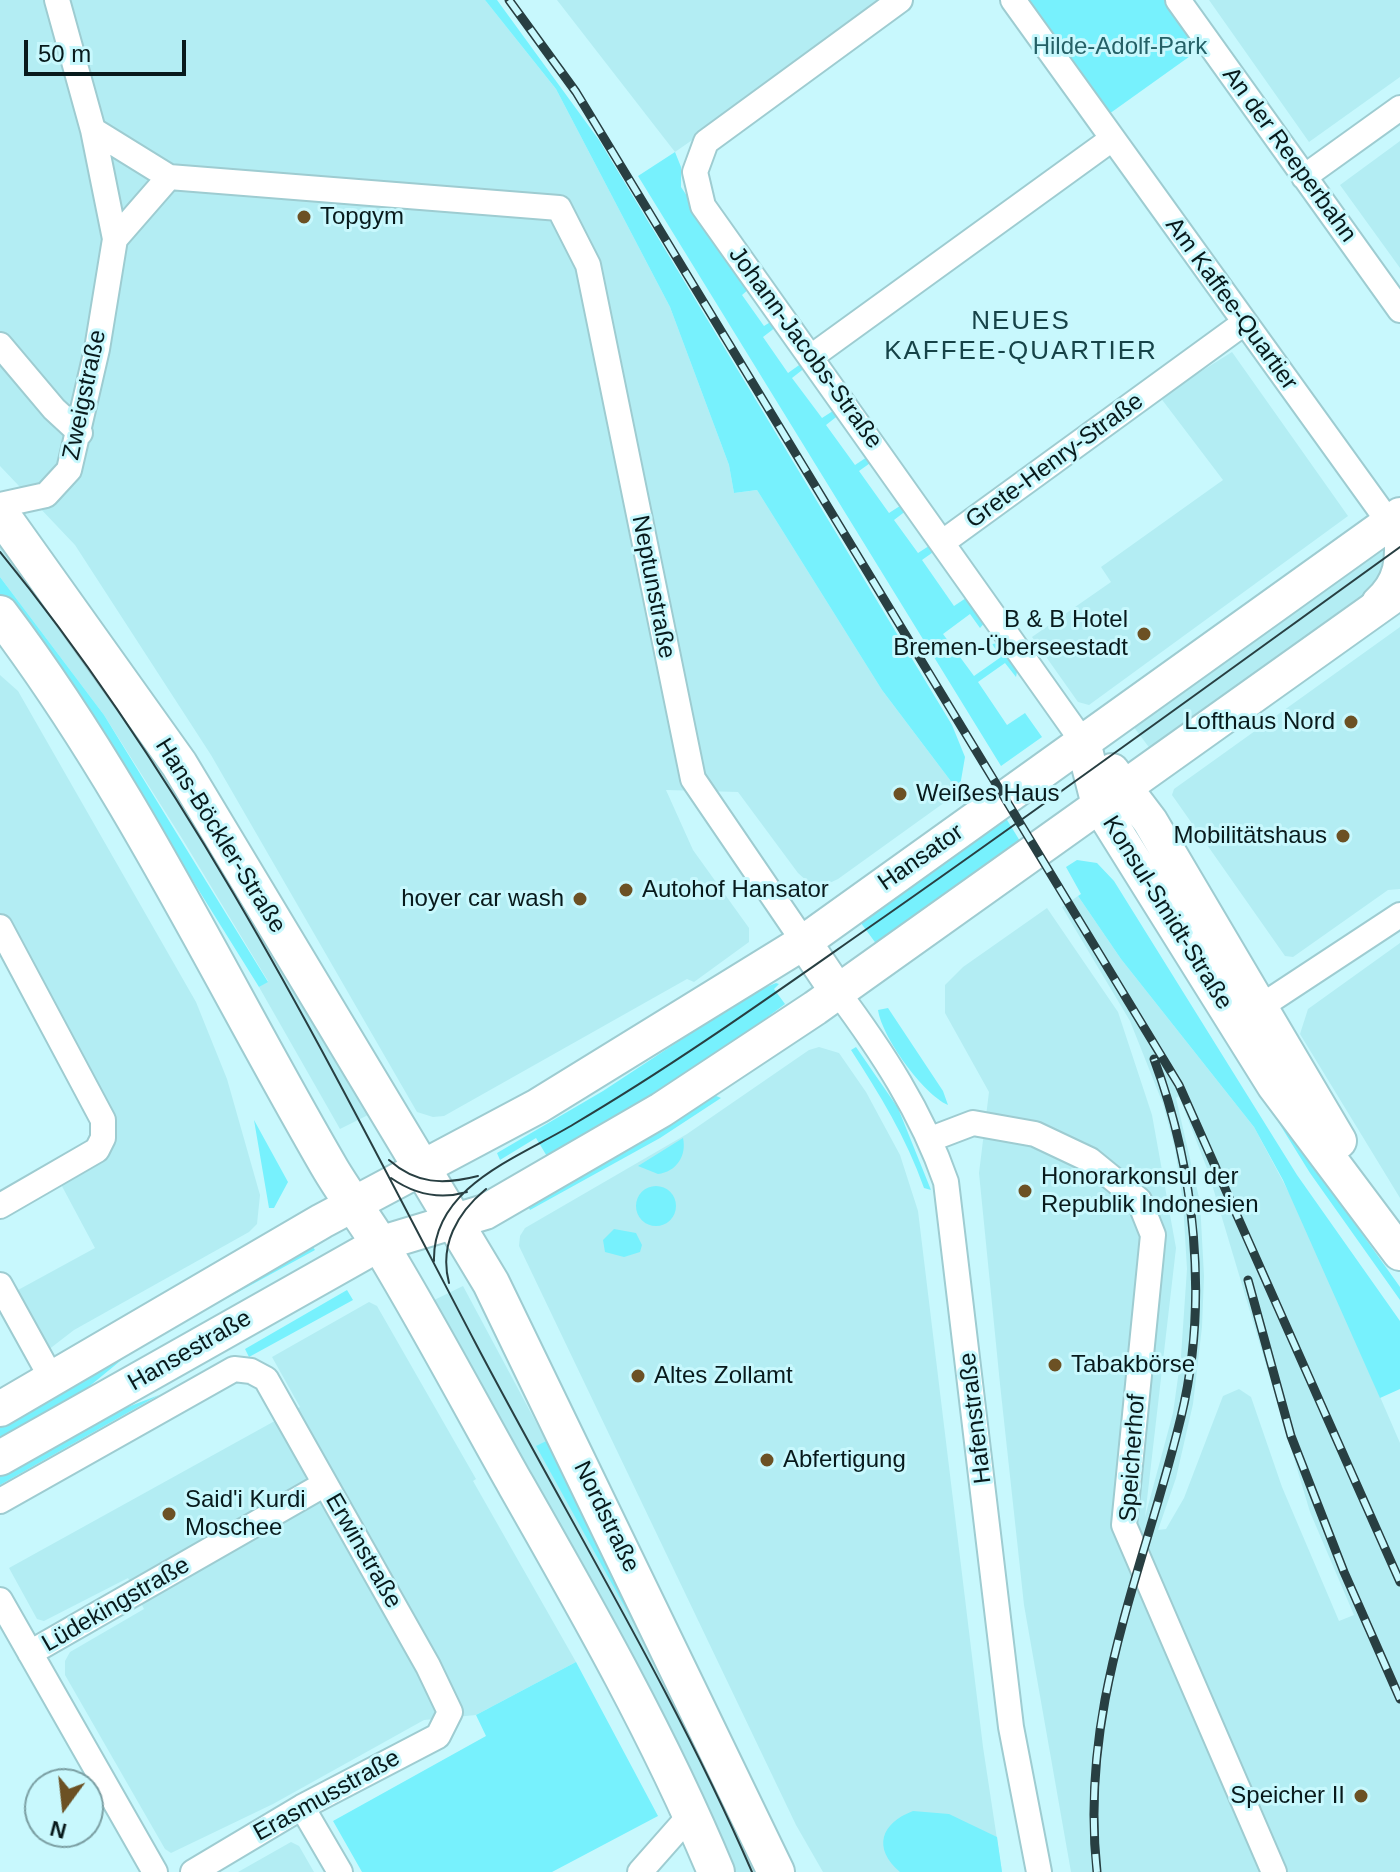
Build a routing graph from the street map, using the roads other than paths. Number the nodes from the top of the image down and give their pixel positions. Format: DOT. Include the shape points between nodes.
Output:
graph roads {
  1 [pos="57,0"];
  2 [pos="900,0"];
  3 [pos="1013,0"];
  4 [pos="1178,0"];
  5 [pos="1400,108"];
  6 [pos="93,130"];
  7 [pos="1112,139"];
  8 [pos="169,177"];
  9 [pos="1304,177"];
  10 [pos="115,239"];
  11 [pos="1400,310"];
  12 [pos="1244,323"];
  13 [pos="0,345"];
  14 [pos="811,357"];
  15 [pos="80,433"];
  16 [pos="0,505"];
  17 [pos="0,513"];
  18 [pos="1395,518"];
  19 [pos="943,542"];
  20 [pos="1400,591"];
  21 [pos="1366,615"];
  22 [pos="5,630"];
  23 [pos="1083,742"];
  24 [pos="1126,785"];
  25 [pos="1099,805"];
  26 [pos="1400,915"];
  27 [pos="0,927"];
  28 [pos="804,942"];
  29 [pos="837,991"];
  30 [pos="1249,1014"];
  31 [pos="931,1139"];
  32 [pos="422,1170"];
  33 [pos="0,1206"];
  34 [pos="353,1206"];
  35 [pos="453,1220"];
  36 [pos="379,1244"];
  37 [pos="1400,1251"];
  38 [pos="0,1285"];
  39 [pos="234,1369"];
  40 [pos="52,1379"];
  41 [pos="0,1409"];
  42 [pos="0,1458"];
  43 [pos="325,1484"];
  44 [pos="0,1501"];
  45 [pos="0,1600"];
  46 [pos="30,1653"];
  47 [pos="450,1712"];
  48 [pos="302,1807"];
  49 [pos="692,1813"];
  50 [pos="155,1872"];
  51 [pos="193,1872"];
  52 [pos="340,1872"];
  53 [pos="640,1872"];
  54 [pos="716,1872"];
  55 [pos="776,1872"];
  56 [pos="1039,1872"];
  57 [pos="1274,1872"];
  1 -- 6 [label="street, Zweigstraße"];
  2 -- 14 [label="street, Johann-Jacobs-Straße" via="715,134 706,142 695,172 703,206"];
  3 -- 7 [label="street, Am Kaffee-Quartier"];
  4 -- 9 [label="street, An der Reeperbahn"];
  5 -- 9 [label="street"];
  6 -- 8 [label="street"];
  6 -- 10 [label="street, Zweigstraße"];
  7 -- 12 [label="street, Am Kaffee-Quartier"];
  7 -- 14 [label="street"];
  8 -- 10 [label="street"];
  8 -- 28 [label="street, Neptunstraße" via="559,208 588,265 693,779"];
  9 -- 11 [label="street, An der Reeperbahn"];
  10 -- 15 [label="street, Zweigstraße"];
  12 -- 18 [label="street, Am Kaffee-Quartier"];
  12 -- 19 [label="street, Grete-Henry-Straße"];
  13 -- 15 [label="street"];
  14 -- 19 [label="street, Johann-Jacobs-Straße"];
  15 -- 16 [label="street, Zweigstraße" via="69,470 58,485 23,503"];
  17 -- 32 [label="main road, Hans-Böckler-Straße" via="179,764"];
  18 -- 21 [label="street, Am Kaffee-Quartier" via="1395,572 1385,591 1367,606"];
  18 -- 23 [label="street, Hansator"];
  19 -- 23 [label="street, Johann-Jacobs-Straße"];
  20 -- 21 [label="street"];
  21 -- 24 [label="street"];
  22 -- 34 [label="main road" via="62,699 175,886"];
  23 -- 24 [label="street, Konsul-Smidt-Straße"];
  23 -- 25 [label="street, Konsul-Smidt-Straße"];
  23 -- 28 [label="street, Hansator"];
  24 -- 25 [label="street"];
  24 -- 30 [label="street, Konsul-Smidt-Straße"];
  25 -- 29 [label="street"];
  25 -- 30 [label="street, Konsul-Smidt-Straße"];
  26 -- 30 [label="street, Konsul-Smidt-Straße"];
  27 -- 33 [label="street" via="103,1120 97,1150"];
  28 -- 29 [label="street"];
  28 -- 32 [label="street, Hansator" via="538,1106"];
  29 -- 31 [label="street, Hafenstraße"];
  29 -- 35 [label="street" via="661,1110 485,1212"];
  30 -- 37 [label="street, Konsul-Smidt-Straße" via="1274,1085"];
  31 -- 56 [label="street, Hafenstraße" via="946,1182 957,1250 1011,1727"];
  31 -- 57 [label="street, Speicherhof" via="973,1123 1035,1134 1090,1160 1139,1200 1153,1235 1124,1525"];
  32 -- 34 [label="street, Hansestraße"];
  32 -- 35 [label="main road, Nordstraße"];
  34 -- 36 [label="main road"];
  34 -- 40 [label="street, Hansestraße"];
  35 -- 36 [label="street, Hansestraße"];
  35 -- 55 [label="main road, Nordstraße" via="491,1283"];
  36 -- 42 [label="street, Hansestraße"];
  36 -- 49 [label="main road" via="598,1629"];
  38 -- 40 [label="street"];
  39 -- 43 [label="street, Erwinstraße" via="266,1379"];
  39 -- 44 [label="street, Hansestraße"];
  40 -- 41 [label="street, Hansestraße"];
  43 -- 46 [label="street, Lüdekingstraße"];
  43 -- 47 [label="street, Erwinstraße"];
  45 -- 46 [label="street"];
  46 -- 50 [label="street"];
  47 -- 48 [label="street, Erasmusstraße" via="438,1736"];
  48 -- 51 [label="street, Erasmusstraße"];
  48 -- 52 [label="street"];
  49 -- 53 [label="street"];
  49 -- 54 [label="main road"];
}
